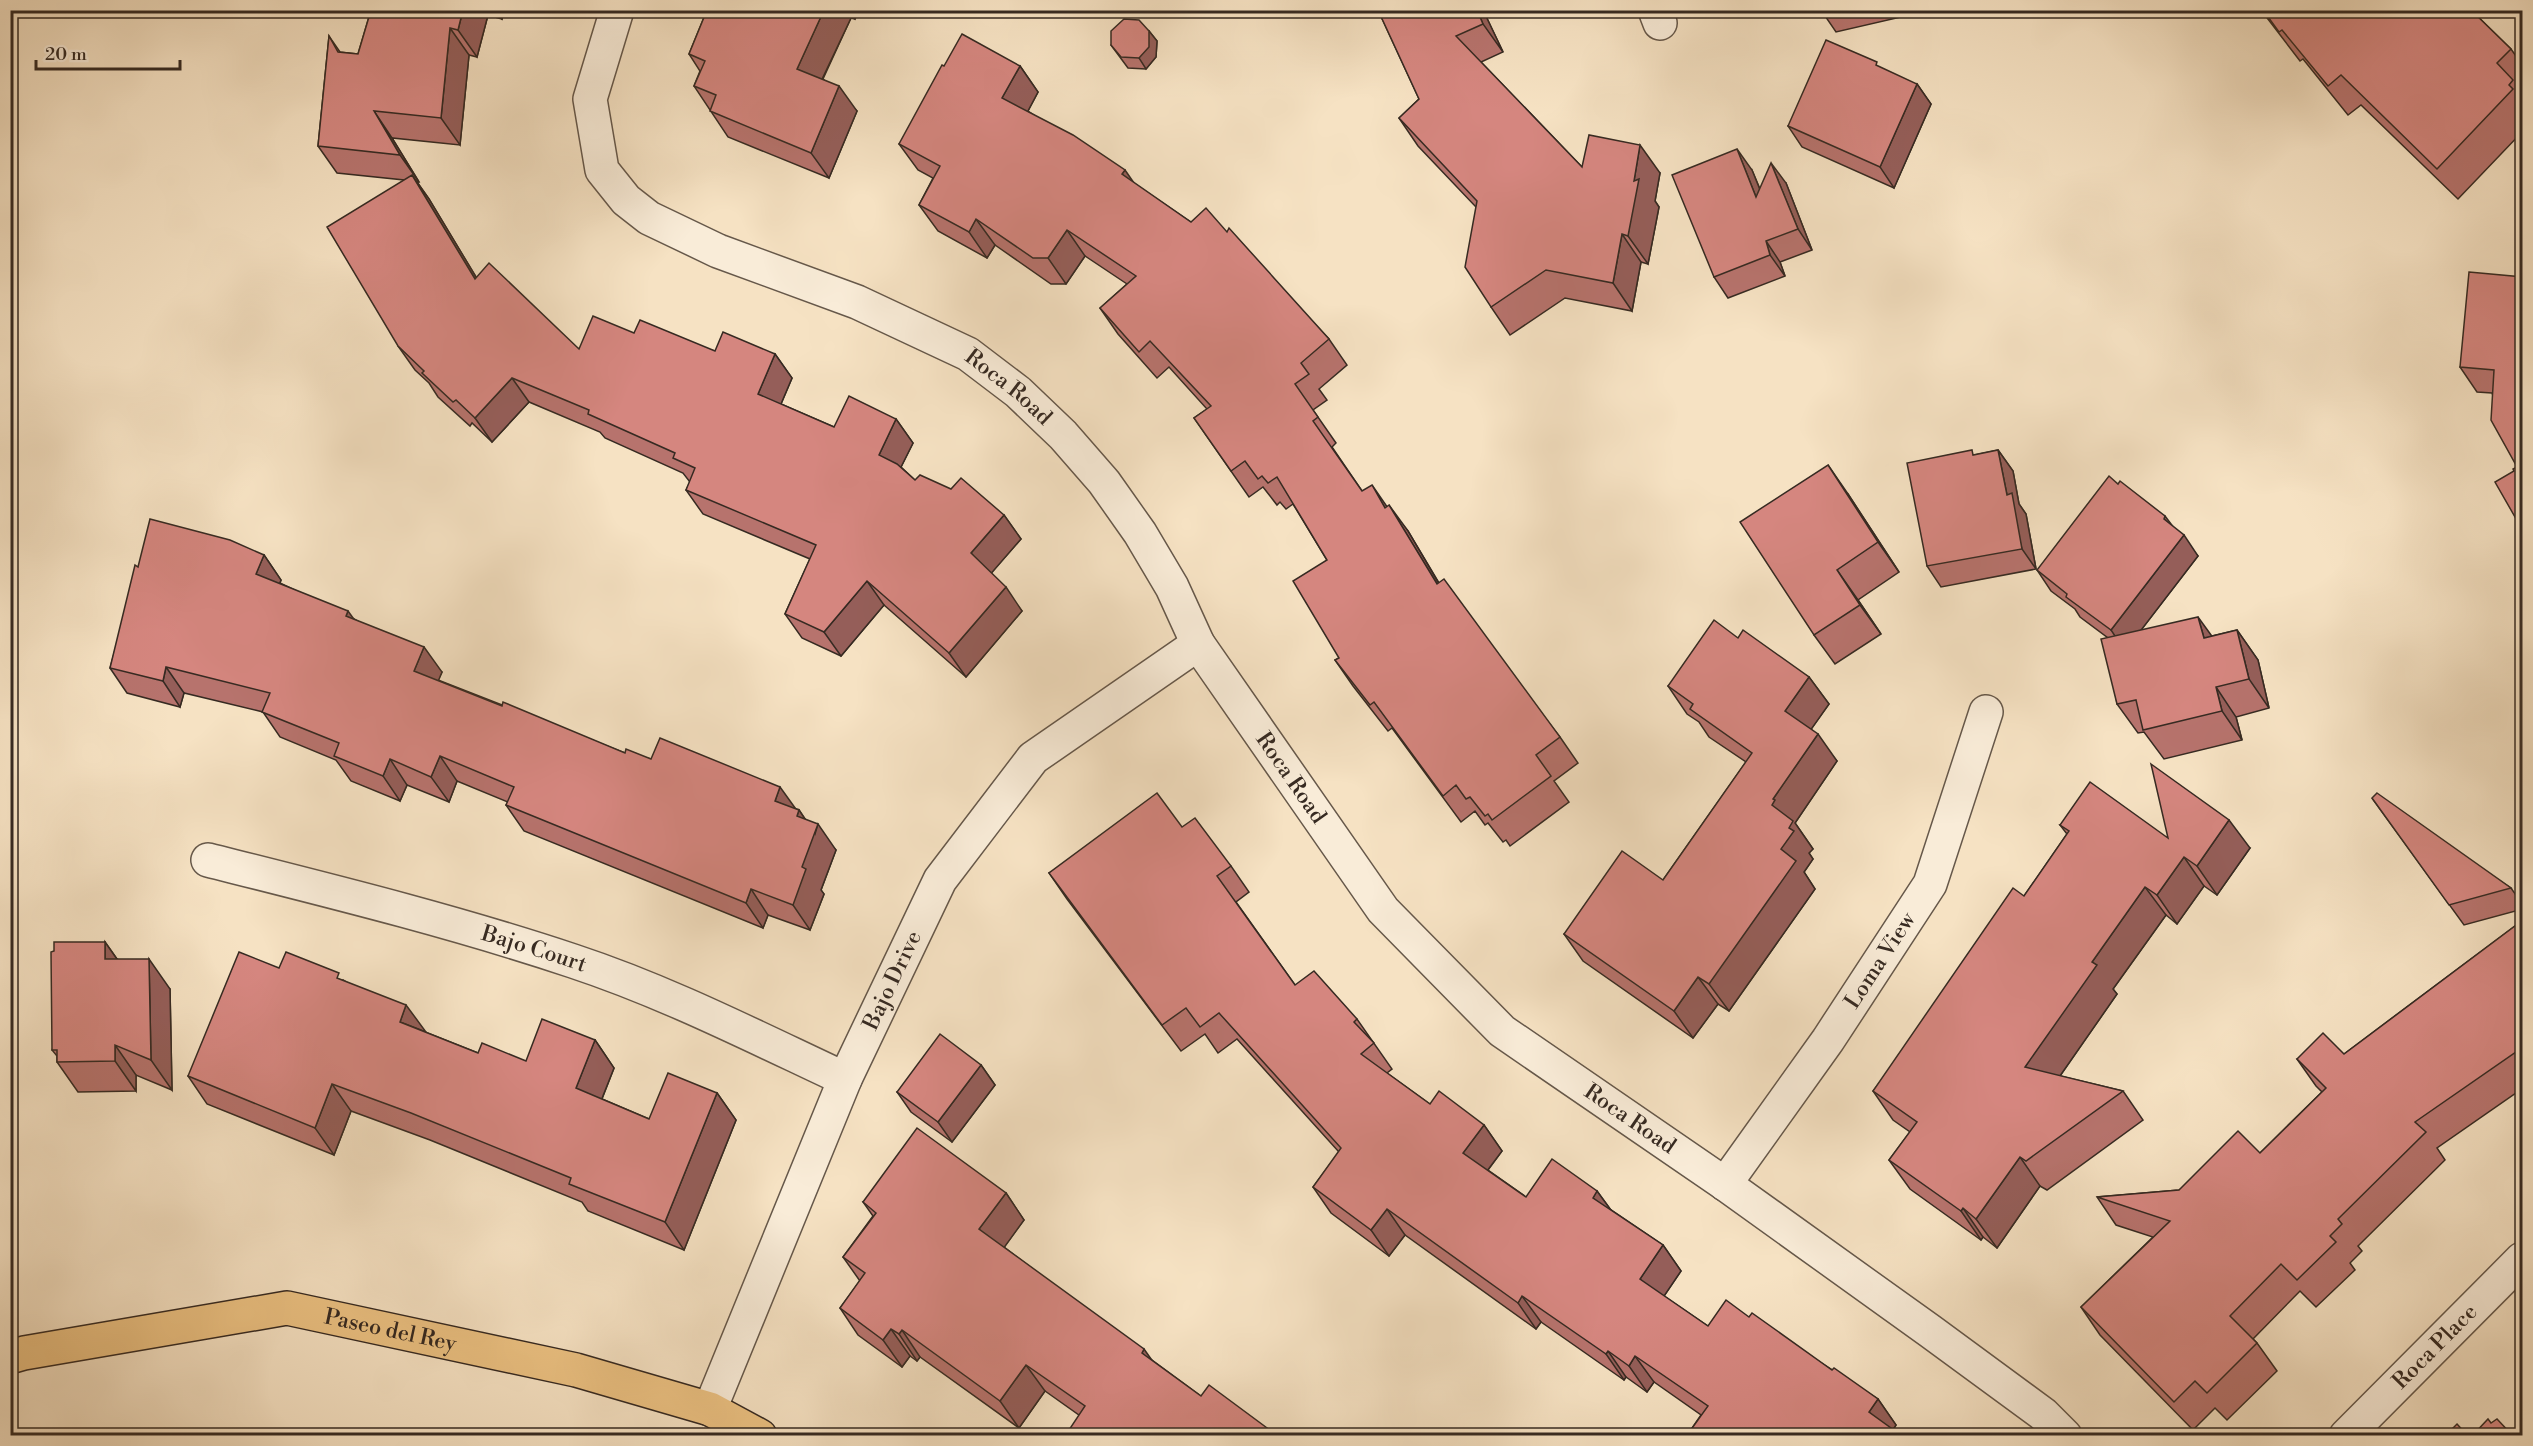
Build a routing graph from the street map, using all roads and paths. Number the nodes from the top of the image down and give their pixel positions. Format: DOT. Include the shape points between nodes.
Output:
graph roads {
  1 [pos="617,10"];
  2 [pos="1198,644"];
  3 [pos="1986,712"];
  4 [pos="208,860"];
  5 [pos="844,1078"];
  6 [pos="1725,1184"];
  7 [pos="2523,1259"];
  8 [pos="10,1357"];
  9 [pos="710,1408"];
  10 [pos="760,1436"];
  11 [pos="2065,1436"];
  12 [pos="2346,1436"];
  1 -- 2 [label="street, Roca Road" via="590,99 602,170 626,200 649,218 718,250 857,302 968,354 1017,392 1063,435 1104,482 1172,587"];
  2 -- 5 [label="street, Bajo Drive" via="1033,758 940,880"];
  2 -- 6 [label="street, Roca Road" via="1383,909 1502,1031"];
  3 -- 6 [label="street, Loma View" via="1930,884 1828,1040"];
  4 -- 5 [label="street, Bajo Court" via="438,920 574,961 699,1010"];
  5 -- 9 [label="street, Bajo Drive"];
  6 -- 11 [label="street, Roca Road" via="2043,1414"];
  7 -- 12 [label="street, Roca Place"];
  8 -- 9 [label="main road, Paseo del Rey" via="287,1308 576,1370"];
  9 -- 10 [label="main road, Paseo del Rey"];
}
